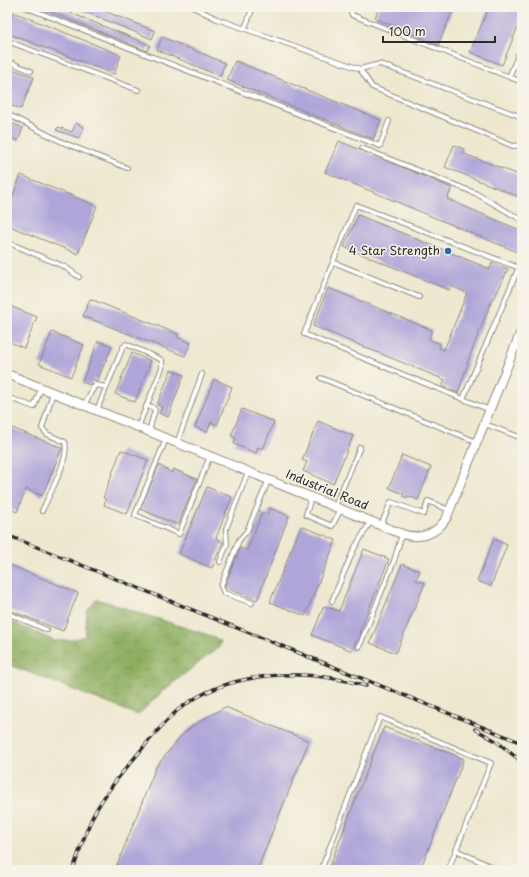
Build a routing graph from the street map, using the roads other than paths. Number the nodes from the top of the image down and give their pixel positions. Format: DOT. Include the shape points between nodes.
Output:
graph roads {
  1 [pos="25,7"];
  2 [pos="193,7"];
  3 [pos="253,7"];
  4 [pos="350,7"];
  5 [pos="245,28"];
  6 [pos="7,41"];
  7 [pos="522,46"];
  8 [pos="7,61"];
  9 [pos="360,69"];
  10 [pos="32,71"];
  11 [pos="509,77"];
  12 [pos="522,82"];
  13 [pos="138,90"];
  14 [pos="7,114"];
  15 [pos="522,117"];
  16 [pos="389,121"];
  17 [pos="522,145"];
  18 [pos="362,148"];
  19 [pos="127,168"];
  20 [pos="522,220"];
  21 [pos="7,242"];
  22 [pos="333,262"];
  23 [pos="520,268"];
  24 [pos="79,277"];
  25 [pos="419,297"];
  26 [pos="522,330"];
  27 [pos="7,374"];
  28 [pos="202,374"];
  29 [pos="322,378"];
  30 [pos="107,387"];
  31 [pos="42,388"];
  32 [pos="53,393"];
  33 [pos="7,397"];
  34 [pos="463,399"];
  35 [pos="84,405"];
  36 [pos="146,406"];
  37 [pos="97,410"];
  38 [pos="490,410"];
  39 [pos="484,424"];
  40 [pos="138,427"];
  41 [pos="149,432"];
  42 [pos="166,438"];
  43 [pos="522,438"];
  44 [pos="477,442"];
  45 [pos="177,443"];
  46 [pos="360,447"];
  47 [pos="210,456"];
  48 [pos="248,471"];
  49 [pos="269,479"];
  50 [pos="311,496"];
  51 [pos="338,508"];
  52 [pos="449,510"];
  53 [pos="42,511"];
  54 [pos="371,521"];
  55 [pos="381,525"];
  56 [pos="402,534"];
  57 [pos="220,562"];
  58 [pos="332,601"];
  59 [pos="252,604"];
  60 [pos="7,613"];
  61 [pos="47,630"];
  62 [pos="359,647"];
  63 [pos="456,850"];
  64 [pos="321,870"];
  65 [pos="448,870"];
  66 [pos="498,870"];
  1 -- 16 [label="lane" via="380,146"];
  2 -- 5 [label="lane" via="217,19"];
  3 -- 5 [label="lane"];
  4 -- 11 [label="lane" via="352,15"];
  5 -- 9 [label="lane"];
  6 -- 13 [label="lane"];
  7 -- 11 [label="lane"];
  8 -- 10 [label="lane"];
  9 -- 15 [label="lane" via="380,64"];
  9 -- 17 [label="lane" via="372,87 514,146"];
  11 -- 12 [label="lane"];
  14 -- 19 [label="lane" via="62,142"];
  18 -- 20 [label="lane" via="475,193"];
  21 -- 24 [label="lane" via="65,267"];
  22 -- 23 [label="lane" via="356,205"];
  22 -- 25 [label="lane"];
  22 -- 34 [label="lane" via="304,334"];
  23 -- 34 [label="lane"];
  26 -- 38 [label="street, Industrial Road"];
  27 -- 31 [label="street, Industrial Road"];
  28 -- 45 [label="lane"];
  29 -- 44 [label="lane"];
  30 -- 35 [label="lane" via="95,385"];
  30 -- 36 [label="lane" via="122,347 126,344 148,352 162,360 162,368"];
  30 -- 37 [label="lane"];
  31 -- 32 [label="street, Industrial Road"];
  31 -- 33 [label="lane" via="34,407"];
  32 -- 35 [label="street, Industrial Road"];
  32 -- 53 [label="lane" via="42,428 47,434 65,442 67,447"];
  34 -- 38 [label="lane"];
  35 -- 37 [label="street, Industrial Road"];
  36 -- 40 [label="lane"];
  36 -- 41 [label="lane" via="155,410"];
  37 -- 40 [label="street, Industrial Road"];
  38 -- 39 [label="street, Industrial Road"];
  39 -- 43 [label="lane"];
  39 -- 44 [label="street, Industrial Road"];
  40 -- 41 [label="street, Industrial Road"];
  41 -- 42 [label="street, Industrial Road"];
  42 -- 45 [label="street, Industrial Road"];
  42 -- 47 [label="lane" via="135,515 179,534"];
  44 -- 52 [label="street, Industrial Road"];
  45 -- 47 [label="street, Industrial Road"];
  46 -- 51 [label="lane"];
  47 -- 48 [label="street, Industrial Road"];
  48 -- 49 [label="street, Industrial Road"];
  48 -- 57 [label="lane" via="226,529 227,544"];
  49 -- 50 [label="street, Industrial Road"];
  49 -- 59 [label="lane" via="247,531 239,540 221,586 224,593"];
  50 -- 51 [label="street, Industrial Road"];
  50 -- 51 [label="lane" via="306,515 332,526"];
  51 -- 54 [label="street, Industrial Road"];
  52 -- 55 [label="lane" via="428,501 424,514 391,502"];
  52 -- 56 [label="street, Industrial Road" via="443,523 430,534 413,537"];
  54 -- 55 [label="street, Industrial Road"];
  54 -- 58 [label="lane" via="354,549"];
  55 -- 56 [label="street, Industrial Road"];
  56 -- 62 [label="lane" via="394,561"];
  60 -- 61 [label="lane"];
  63 -- 64 [label="lane" via="491,763 380,717"];
  63 -- 65 [label="lane"];
  63 -- 66 [label="lane"];
}
